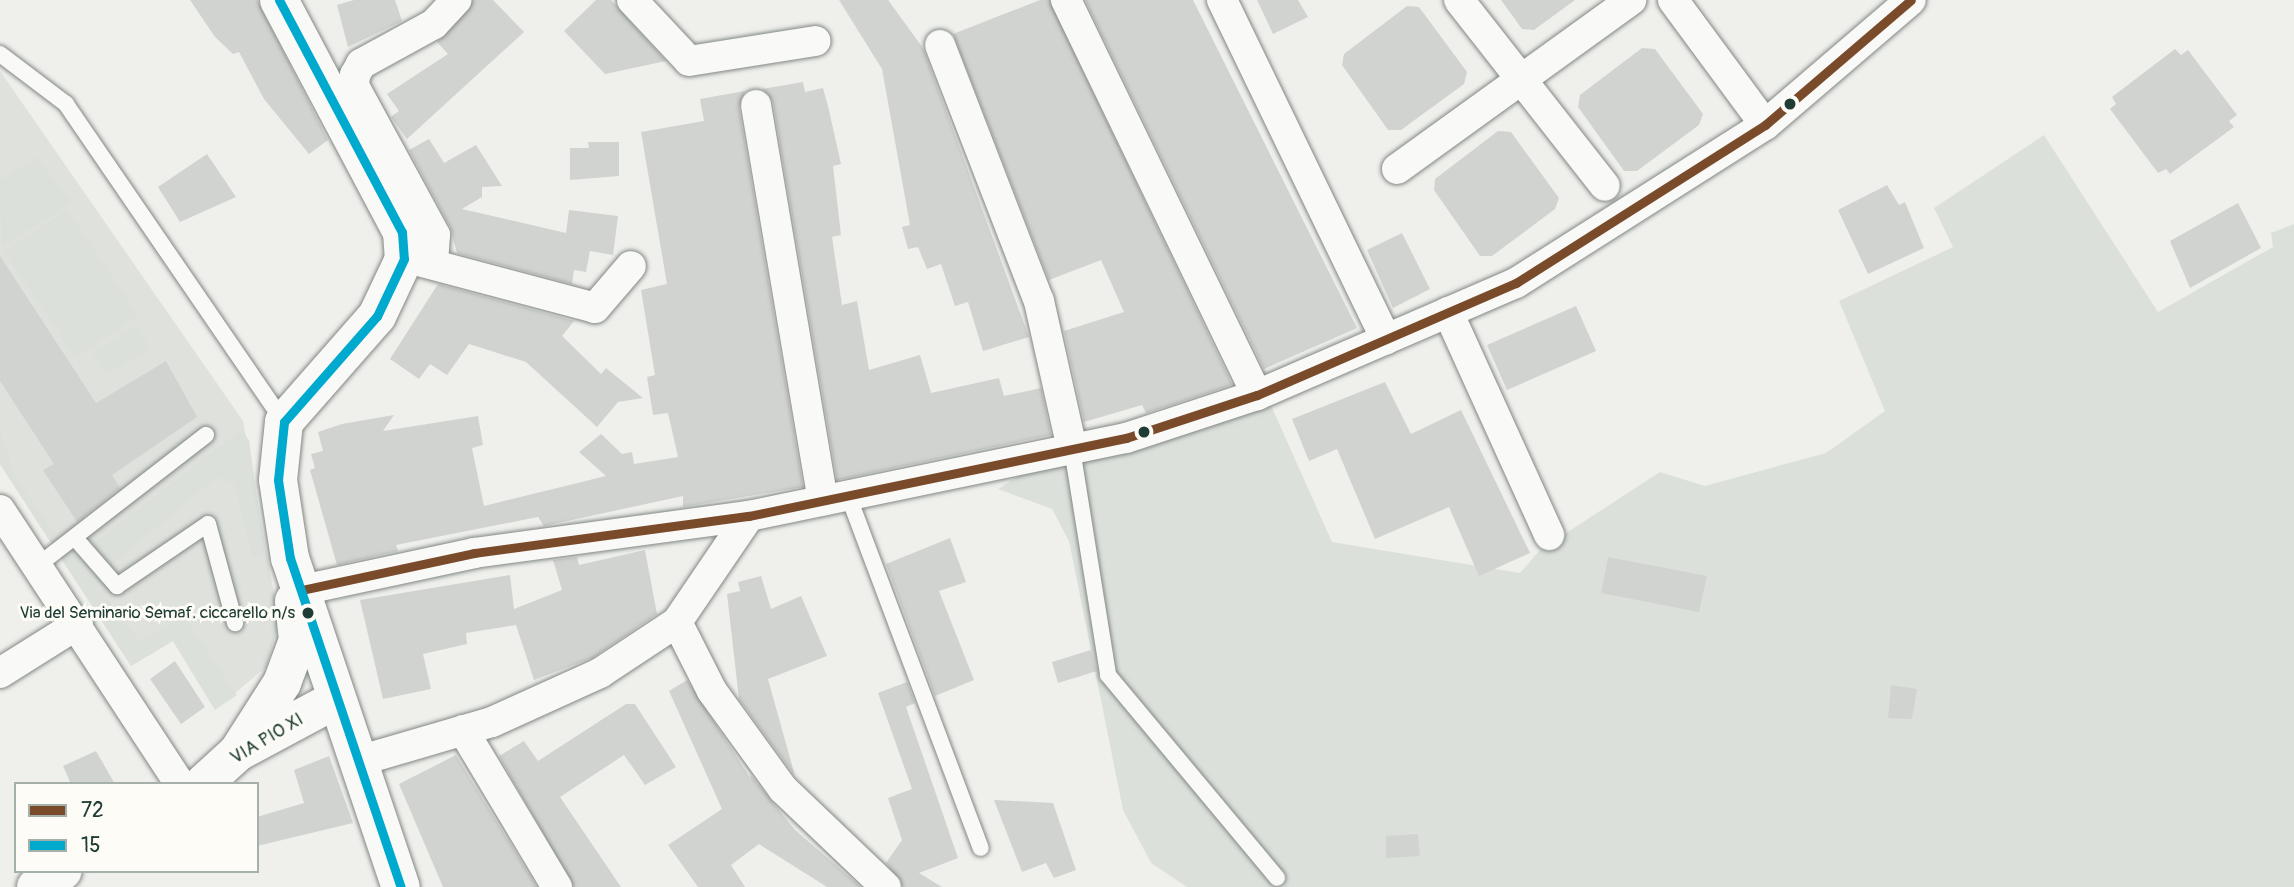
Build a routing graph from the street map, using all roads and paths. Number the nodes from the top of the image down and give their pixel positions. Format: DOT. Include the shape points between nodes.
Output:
graph roads {
  1 [pos="279,0"];
  2 [pos="456,0"];
  3 [pos="632,0"];
  4 [pos="1066,0"];
  5 [pos="1222,0"];
  6 [pos="1459,0"];
  7 [pos="1631,0"];
  8 [pos="1673,0"];
  9 [pos="1911,0"];
  10 [pos="815,41"];
  11 [pos="940,45"];
  12 [pos="0,54"];
  13 [pos="1521,79"];
  14 [pos="756,105"];
  15 [pos="1765,125"];
  16 [pos="1397,169"];
  17 [pos="1605,186"];
  18 [pos="418,261"];
  19 [pos="631,266"];
  20 [pos="1448,312"];
  21 [pos="1385,339"];
  22 [pos="1257,395"];
  23 [pos="284,422"];
  24 [pos="206,435"];
  25 [pos="1072,449"];
  26 [pos="835,497"];
  27 [pos="0,510"];
  28 [pos="749,516"];
  29 [pos="1549,535"];
  30 [pos="75,538"];
  31 [pos="37,566"];
  32 [pos="296,574"];
  33 [pos="677,622"];
  34 [pos="235,623"];
  35 [pos="78,624"];
  36 [pos="0,673"];
  37 [pos="335,700"];
  38 [pos="463,730"];
  39 [pos="238,752"];
  40 [pos="355,762"];
  41 [pos="179,782"];
  42 [pos="205,782"];
  43 [pos="981,848"];
  44 [pos="60,873"];
  45 [pos="1277,878"];
  46 [pos="36,887"];
  47 [pos="401,887"];
  48 [pos="557,887"];
  49 [pos="886,887"];
  1 -- 18 [label="main road"];
  2 -- 18 [label="street" via="434,24 361,64 355,75 354,86 435,235"];
  3 -- 10 [label="street" via="689,61"];
  4 -- 22 [label="street"];
  5 -- 21 [label="street"];
  6 -- 13 [label="street"];
  7 -- 13 [label="street"];
  8 -- 15 [label="street"];
  9 -- 15 [label="street"];
  11 -- 25 [label="street" via="1040,301"];
  12 -- 23 [label="lane" via="66,104"];
  13 -- 16 [label="street"];
  13 -- 17 [label="street"];
  14 -- 26 [label="street"];
  15 -- 20 [label="street" via="1516,282"];
  18 -- 19 [label="street" via="595,308"];
  18 -- 23 [label="main road" via="377,316"];
  20 -- 21 [label="street"];
  20 -- 29 [label="street"];
  21 -- 22 [label="street"];
  22 -- 25 [label="street"];
  23 -- 32 [label="main road" via="278,480"];
  24 -- 30 [label="lane"];
  25 -- 26 [label="street"];
  25 -- 45 [label="lane" via="1108,675"];
  26 -- 28 [label="street"];
  26 -- 43 [label="lane"];
  27 -- 31 [label="street"];
  28 -- 32 [label="street"];
  28 -- 33 [label="street"];
  30 -- 31 [label="lane"];
  30 -- 34 [label="lane" via="117,586 208,524"];
  31 -- 35 [label="street"];
  32 -- 37 [label="main road"];
  32 -- 39 [label="main road" via="298,640 282,683"];
  33 -- 38 [label="street" via="600,673"];
  33 -- 49 [label="street" via="712,691 783,789"];
  35 -- 36 [label="street"];
  35 -- 41 [label="street"];
  37 -- 39 [label="main road, VIA PIO XI"];
  37 -- 40 [label="main road"];
  38 -- 40 [label="street"];
  38 -- 48 [label="street"];
  39 -- 42 [label="main road, VIA PIO XI"];
  40 -- 47 [label="main road"];
  44 -- 46 [label="main road"];
}
